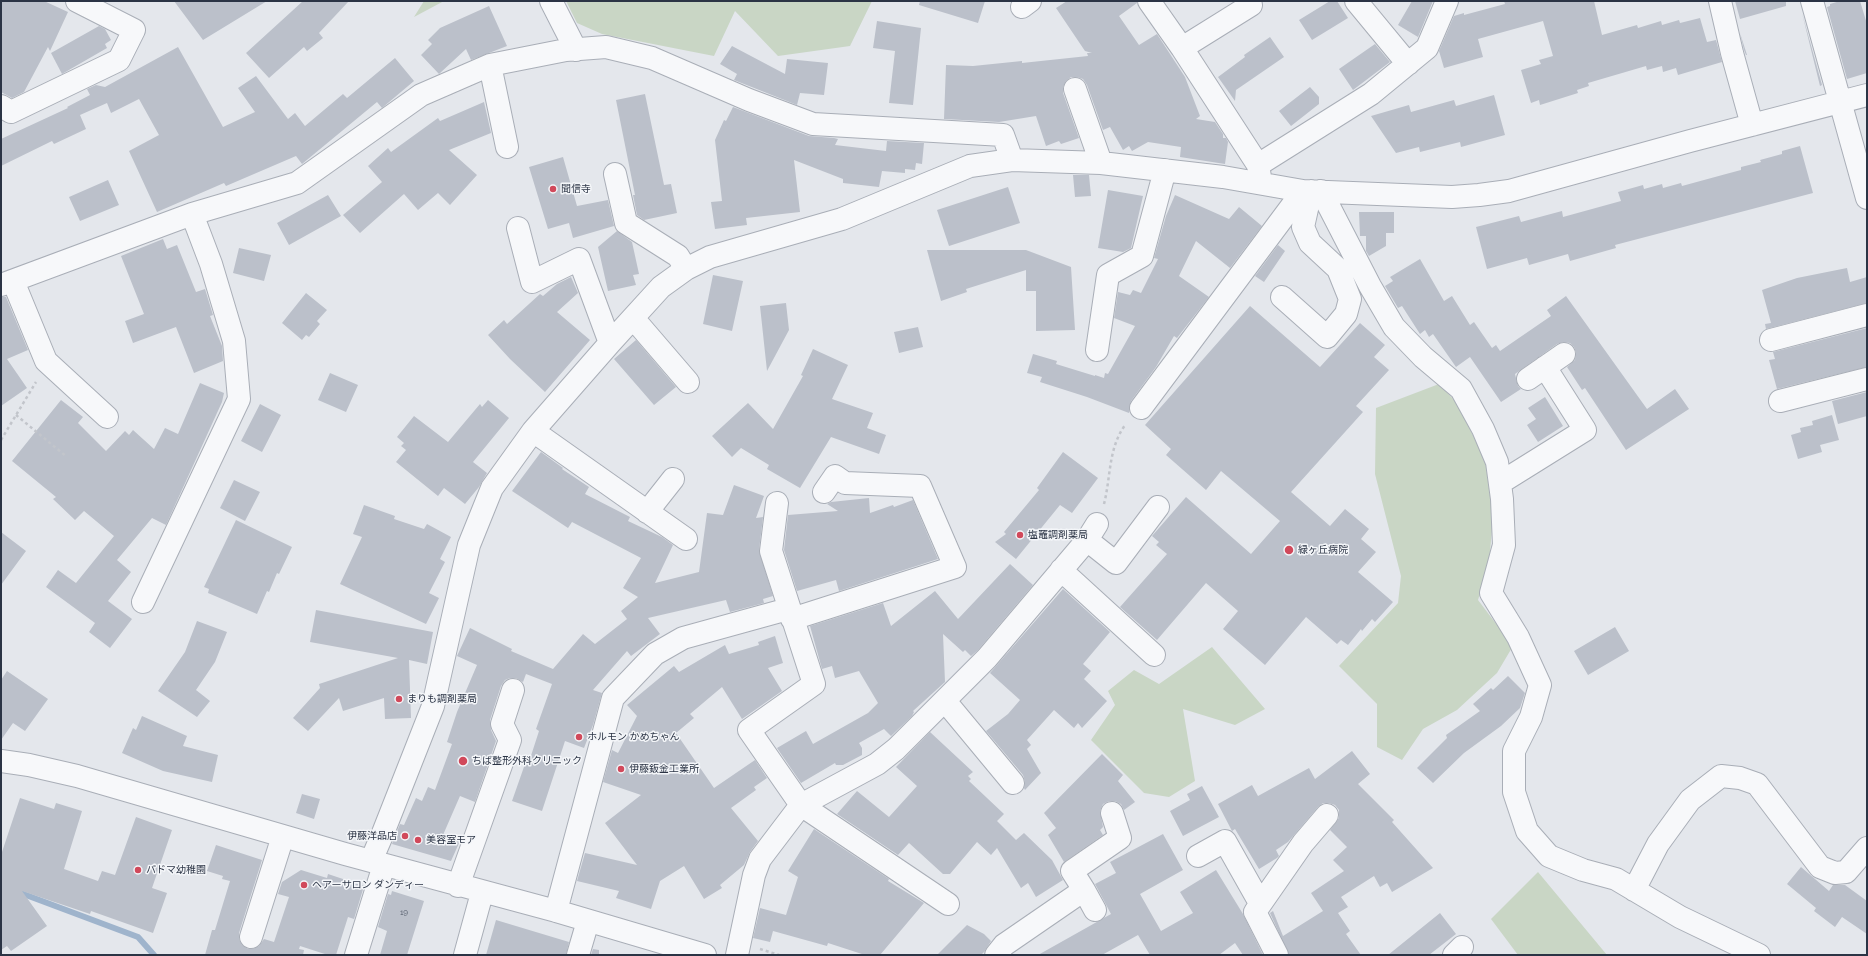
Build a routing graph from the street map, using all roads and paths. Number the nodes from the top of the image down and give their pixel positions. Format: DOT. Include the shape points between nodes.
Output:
graph roads {
  1 [pos="77,1"];
  2 [pos="551,1"];
  3 [pos="1149,1"];
  4 [pos="1356,1"];
  5 [pos="1447,1"];
  6 [pos="1720,1"];
  7 [pos="1812,1"];
  8 [pos="1251,5"];
  9 [pos="1182,48"];
  10 [pos="576,50"];
  11 [pos="1408,64"];
  12 [pos="490,65"];
  13 [pos="1075,89"];
  14 [pos="1867,95"];
  15 [pos="1841,102"];
  16 [pos="1,106"];
  17 [pos="1752,125"];
  18 [pos="507,147"];
  19 [pos="1012,160"];
  20 [pos="1101,163"];
  21 [pos="1165,170"];
  22 [pos="615,174"];
  23 [pos="1259,174"];
  24 [pos="1312,191"];
  25 [pos="1867,198"];
  26 [pos="192,214"];
  27 [pos="518,228"];
  28 [pos="686,269"];
  29 [pos="4,283"];
  30 [pos="1282,297"];
  31 [pos="1867,315"];
  32 [pos="633,318"];
  33 [pos="1770,340"];
  34 [pos="610,343"];
  35 [pos="1097,350"];
  36 [pos="1564,354"];
  37 [pos="1867,380"];
  38 [pos="688,382"];
  39 [pos="30,391"];
  40 [pos="1780,401"];
  41 [pos="1141,408"];
  42 [pos="16,415"];
  43 [pos="107,417"];
  44 [pos="533,431"];
  45 [pos="1,440"];
  46 [pos="67,457"];
  47 [pos="834,478"];
  48 [pos="673,479"];
  49 [pos="1500,483"];
  50 [pos="777,503"];
  51 [pos="1158,507"];
  52 [pos="647,512"];
  53 [pos="1092,532"];
  54 [pos="686,539"];
  55 [pos="1061,570"];
  56 [pos="143,602"];
  57 [pos="790,614"];
  58 [pos="1154,655"];
  59 [pos="513,690"];
  60 [pos="945,701"];
  61 [pos="1,761"];
  62 [pos="1013,783"];
  63 [pos="801,805"];
  64 [pos="1112,812"];
  65 [pos="1327,815"];
  66 [pos="283,836"];
  67 [pos="1867,848"];
  68 [pos="1198,856"];
  69 [pos="377,863"];
  70 [pos="458,886"];
  71 [pos="1084,890"];
  72 [pos="1634,890"];
  73 [pos="482,893"];
  74 [pos="1260,903"];
  75 [pos="948,904"];
  76 [pos="1096,910"];
  77 [pos="556,911"];
  78 [pos="588,921"];
  79 [pos="251,937"];
  80 [pos="745,951"];
  81 [pos="356,955"];
  82 [pos="465,955"];
  83 [pos="578,955"];
  84 [pos="705,955"];
  85 [pos="779,955"];
  86 [pos="996,955"];
  87 [pos="1277,955"];
  88 [pos="1759,955"];
  1 -- 16 [label="street" via="134,30 119,60 11,112"];
  2 -- 10 [label="street"];
  3 -- 9 [label="street"];
  4 -- 11 [label="street"];
  5 -- 11 [label="street" via="1427,48"];
  6 -- 17 [label="street"];
  7 -- 15 [label="street"];
  8 -- 9 [label="street"];
  9 -- 23 [label="street"];
  10 -- 12 [label="street"];
  10 -- 19 [label="street" via="606,48 652,58 813,124 1004,135"];
  11 -- 23 [label="street" via="1371,94"];
  12 -- 18 [label="street"];
  12 -- 26 [label="street" via="421,95 297,183"];
  13 -- 20 [label="street"];
  14 -- 15 [label="street"];
  15 -- 17 [label="street"];
  15 -- 25 [label="street"];
  17 -- 24 [label="street" via="1509,191 1452,197"];
  19 -- 20 [label="street"];
  19 -- 28 [label="street" via="970,166 842,219 710,257"];
  20 -- 21 [label="street"];
  21 -- 23 [label="street"];
  21 -- 35 [label="street" via="1142,256 1108,275"];
  22 -- 28 [label="street" via="626,223 678,256"];
  23 -- 24 [label="street"];
  24 -- 30 [label="street" via="1303,226 1310,243 1338,269 1350,299 1346,314 1327,337"];
  24 -- 41 [label="street"];
  24 -- 49 [label="street" via="1394,327 1423,357 1461,389 1483,429 1497,462"];
  26 -- 29 [label="street"];
  26 -- 56 [label="street" via="211,264 234,341 239,399"];
  27 -- 34 [label="street" via="532,282 579,259"];
  28 -- 32 [label="street" via="661,287"];
  29 -- 43 [label="street" via="46,361"];
  31 -- 33 [label="street"];
  32 -- 34 [label="street"];
  32 -- 38 [label="street"];
  34 -- 44 [label="street"];
  36 -- 49 [label="street" via="1536,373 1585,430"];
  37 -- 40 [label="street"];
  39 -- 42 [label="path"];
  41 -- 53 [label="path" via="1118,434 1111,458 1109,488"];
  42 -- 45 [label="path"];
  42 -- 46 [label="path"];
  44 -- 52 [label="street"];
  44 -- 69 [label="street" via="492,488 469,545 433,706 383,833"];
  47 -- 57 [label="street" via="845,483 920,486 955,567"];
  48 -- 52 [label="street"];
  49 -- 72 [label="street" via="1504,545 1491,593 1518,637 1540,685 1531,717 1514,751 1514,792 1527,831 1550,856 1583,870 1616,879"];
  50 -- 57 [label="street" via="771,551"];
  51 -- 53 [label="street" via="1116,563"];
  52 -- 54 [label="street"];
  53 -- 55 [label="street"];
  55 -- 58 [label="street"];
  55 -- 60 [label="street" via="987,658"];
  57 -- 63 [label="street" via="814,684 749,730"];
  57 -- 77 [label="street" via="683,638 655,654 613,698"];
  59 -- 70 [label="street" via="502,724 510,740"];
  60 -- 62 [label="street"];
  60 -- 63 [label="street" via="877,764"];
  61 -- 66 [label="street" via="76,776"];
  63 -- 75 [label="street"];
  63 -- 80 [label="street" via="760,859 754,875"];
  64 -- 71 [label="street" via="1120,838 1072,871"];
  65 -- 74 [label="street" via="1303,843"];
  66 -- 69 [label="street"];
  66 -- 79 [label="street"];
  67 -- 72 [label="street" via="1846,872 1835,873 1820,866 1757,784 1740,778 1721,776 1690,800 1658,844"];
  68 -- 74 [label="street" via="1225,841"];
  69 -- 70 [label="street"];
  69 -- 81 [label="street"];
  70 -- 73 [label="street"];
  71 -- 76 [label="street"];
  71 -- 86 [label="street" via="1004,945"];
  72 -- 88 [label="street" via="1680,917"];
  73 -- 77 [label="street"];
  73 -- 82 [label="street"];
  74 -- 87 [label="street" via="1254,912"];
  77 -- 78 [label="street"];
  78 -- 83 [label="street"];
  78 -- 84 [label="street"];
  80 -- 85 [label="path"];
}
